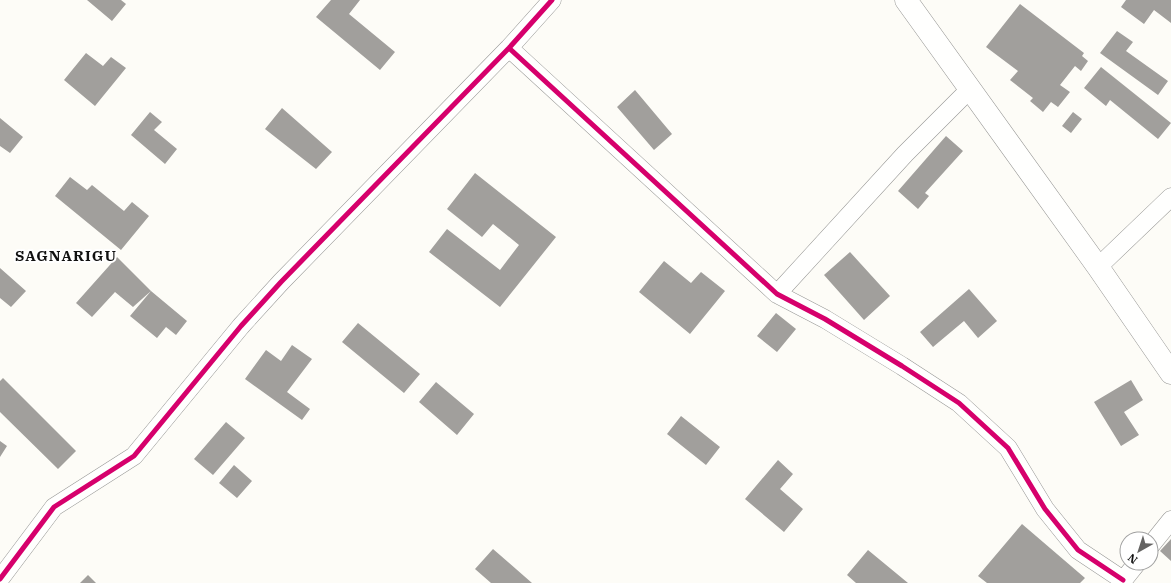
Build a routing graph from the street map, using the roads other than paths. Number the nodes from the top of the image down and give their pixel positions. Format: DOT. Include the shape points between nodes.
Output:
graph roads {
  1 [pos="552,0"];
  2 [pos="906,0"];
  3 [pos="509,48"];
  4 [pos="970,89"];
  5 [pos="1171,197"];
  6 [pos="1098,267"];
  7 [pos="776,294"];
  8 [pos="1171,373"];
  9 [pos="1171,520"];
  10 [pos="1159,536"];
  11 [pos="1131,571"];
  12 [pos="3,580"];
  13 [pos="1122,582"];
  1 -- 3 [label="street"];
  2 -- 4 [label="street"];
  3 -- 7 [label="street"];
  3 -- 12 [label="street" via="241,326 134,456 54,507"];
  4 -- 6 [label="street"];
  4 -- 7 [label="street" via="905,154"];
  5 -- 6 [label="street"];
  6 -- 8 [label="street"];
  7 -- 13 [label="street" via="825,319 959,403 1008,448 1045,509 1078,550"];
  9 -- 10 [label="street"];
  11 -- 13 [label="street"];
}
